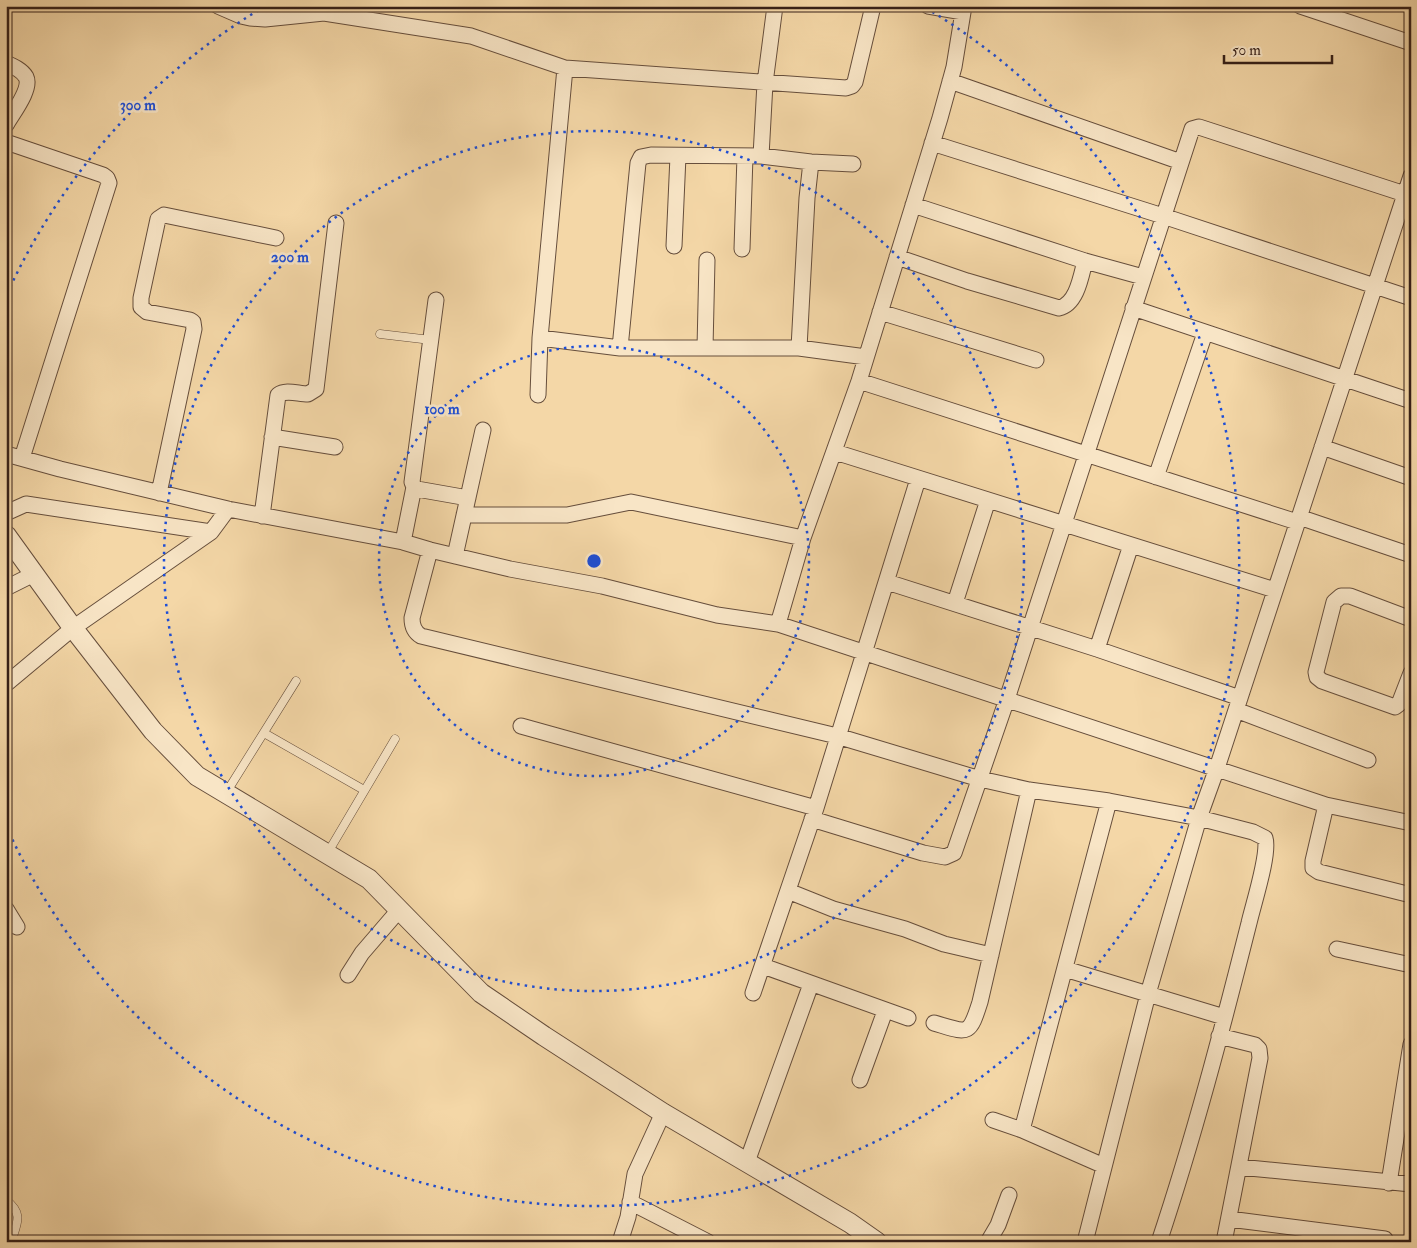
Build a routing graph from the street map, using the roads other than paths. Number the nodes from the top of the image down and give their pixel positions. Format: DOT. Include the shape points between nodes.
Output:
graph roads {
  1 [pos="218,6"];
  2 [pos="775,6"];
  3 [pos="873,6"];
  4 [pos="928,6"];
  5 [pos="1304,7"];
  6 [pos="964,9"];
  7 [pos="1411,43"];
  8 [pos="6,63"];
  9 [pos="565,68"];
  10 [pos="950,81"];
  11 [pos="766,83"];
  12 [pos="6,125"];
  13 [pos="6,142"];
  14 [pos="932,143"];
  15 [pos="678,156"];
  16 [pos="744,156"];
  17 [pos="761,156"];
  18 [pos="811,162"];
  19 [pos="1181,162"];
  20 [pos="853,164"];
  21 [pos="1411,176"];
  22 [pos="1408,195"];
  23 [pos="913,205"];
  24 [pos="1163,216"];
  25 [pos="336,223"];
  26 [pos="276,238"];
  27 [pos="674,246"];
  28 [pos="742,249"];
  29 [pos="897,257"];
  30 [pos="707,260"];
  31 [pos="1085,261"];
  32 [pos="1143,277"];
  33 [pos="1374,287"];
  34 [pos="1411,298"];
  35 [pos="436,300"];
  36 [pos="1133,308"];
  37 [pos="880,312"];
  38 [pos="1205,333"];
  39 [pos="380,334"];
  40 [pos="540,338"];
  41 [pos="430,340"];
  42 [pos="620,348"];
  43 [pos="705,348"];
  44 [pos="799,348"];
  45 [pos="866,357"];
  46 [pos="1036,360"];
  47 [pos="1344,379"];
  48 [pos="859,381"];
  49 [pos="538,395"];
  50 [pos="1411,401"];
  51 [pos="483,430"];
  52 [pos="272,436"];
  53 [pos="335,447"];
  54 [pos="1322,447"];
  55 [pos="835,452"];
  56 [pos="6,454"];
  57 [pos="1086,455"];
  58 [pos="22,458"];
  59 [pos="1156,477"];
  60 [pos="1411,478"];
  61 [pos="918,479"];
  62 [pos="414,487"];
  63 [pos="159,493"];
  64 [pos="468,498"];
  65 [pos="988,500"];
  66 [pos="228,509"];
  67 [pos="6,513"];
  68 [pos="464,515"];
  69 [pos="262,516"];
  70 [pos="1298,520"];
  71 [pos="1063,524"];
  72 [pos="210,532"];
  73 [pos="6,535"];
  74 [pos="803,538"];
  75 [pos="403,542"];
  76 [pos="1131,545"];
  77 [pos="430,550"];
  78 [pos="1411,555"];
  79 [pos="455,556"];
  80 [pos="34,574"];
  81 [pos="887,582"];
  82 [pos="6,588"];
  83 [pos="1275,590"];
  84 [pos="955,603"];
  85 [pos="1411,619"];
  86 [pos="778,624"];
  87 [pos="73,628"];
  88 [pos="1030,628"];
  89 [pos="1098,649"];
  90 [pos="864,652"];
  91 [pos="1411,673"];
  92 [pos="296,681"];
  93 [pos="6,684"];
  94 [pos="1007,699"];
  95 [pos="1238,704"];
  96 [pos="521,726"];
  97 [pos="264,733"];
  98 [pos="837,736"];
  99 [pos="395,739"];
  100 [pos="1368,760"];
  101 [pos="1217,768"];
  102 [pos="980,779"];
  103 [pos="364,790"];
  104 [pos="1028,790"];
  105 [pos="226,793"];
  106 [pos="1109,801"];
  107 [pos="1326,805"];
  108 [pos="814,813"];
  109 [pos="1199,818"];
  110 [pos="1411,822"];
  111 [pos="327,854"];
  112 [pos="788,891"];
  113 [pos="1411,895"];
  114 [pos="6,909"];
  115 [pos="399,910"];
  116 [pos="17,927"];
  117 [pos="1337,950"];
  118 [pos="991,955"];
  119 [pos="1411,965"];
  120 [pos="762,966"];
  121 [pos="1065,968"];
  122 [pos="348,975"];
  123 [pos="811,984"];
  124 [pos="753,993"];
  125 [pos="1148,994"];
  126 [pos="885,1011"];
  127 [pos="1224,1017"];
  128 [pos="908,1018"];
  129 [pos="934,1023"];
  130 [pos="1219,1036"];
  131 [pos="1411,1044"];
  132 [pos="860,1080"];
  133 [pos="663,1113"];
  134 [pos="993,1120"];
  135 [pos="1022,1130"];
  136 [pos="747,1162"];
  137 [pos="1104,1166"];
  138 [pos="1239,1166"];
  139 [pos="1388,1183"];
  140 [pos="1411,1184"];
  141 [pos="1009,1195"];
  142 [pos="6,1200"];
  143 [pos="630,1202"];
  144 [pos="1229,1219"];
  145 [pos="1385,1239"];
  146 [pos="11,1242"];
  147 [pos="620,1242"];
  148 [pos="708,1242"];
  149 [pos="877,1242"];
  150 [pos="988,1242"];
  151 [pos="1085,1242"];
  152 [pos="1159,1242"];
  153 [pos="1224,1242"];
  1 -- 9 [label="street" via="250,18 324,13 471,36"];
  2 -- 11 [label="street"];
  3 -- 11 [label="street" via="852,86"];
  4 -- 6 [label="street"];
  5 -- 7 [label="street"];
  6 -- 10 [label="street"];
  8 -- 12 [label="street" via="23,73 27,85"];
  9 -- 11 [label="street"];
  9 -- 40 [label="street"];
  10 -- 14 [label="street"];
  10 -- 19 [label="street"];
  11 -- 17 [label="street"];
  13 -- 58 [label="street" via="103,175 109,183"];
  14 -- 23 [label="street"];
  14 -- 24 [label="street"];
  15 -- 16 [label="street"];
  15 -- 27 [label="street"];
  15 -- 42 [label="street" via="646,156 639,160"];
  16 -- 17 [label="street"];
  16 -- 28 [label="street"];
  17 -- 18 [label="street"];
  18 -- 20 [label="street"];
  18 -- 44 [label="street"];
  19 -- 22 [label="street" via="1191,131 1196,127"];
  19 -- 24 [label="street"];
  21 -- 22 [label="street"];
  22 -- 33 [label="street"];
  23 -- 29 [label="street"];
  23 -- 31 [label="street"];
  24 -- 32 [label="street"];
  24 -- 33 [label="street"];
  25 -- 52 [label="street" via="316,389 308,394 291,392 278,395"];
  26 -- 63 [label="street" via="164,215 158,220 141,307 147,312 190,320 194,329"];
  29 -- 31 [label="street" via="1059,308 1074,297"];
  29 -- 37 [label="street"];
  30 -- 43 [label="street"];
  31 -- 32 [label="street"];
  32 -- 36 [label="street"];
  33 -- 34 [label="street"];
  33 -- 47 [label="street"];
  35 -- 41 [label="street"];
  36 -- 38 [label="street"];
  36 -- 57 [label="street"];
  37 -- 45 [label="street"];
  37 -- 46 [label="street"];
  38 -- 47 [label="street"];
  38 -- 59 [label="street"];
  39 -- 41 [label="lane"];
  40 -- 42 [label="street"];
  40 -- 49 [label="street"];
  41 -- 62 [label="street" via="412,482"];
  42 -- 43 [label="street"];
  43 -- 44 [label="street"];
  44 -- 45 [label="street"];
  45 -- 48 [label="street"];
  47 -- 50 [label="street"];
  47 -- 54 [label="street"];
  48 -- 55 [label="street"];
  48 -- 57 [label="street"];
  51 -- 64 [label="street"];
  52 -- 53 [label="street"];
  52 -- 69 [label="street"];
  54 -- 60 [label="street"];
  54 -- 70 [label="street"];
  55 -- 61 [label="street"];
  55 -- 74 [label="street"];
  56 -- 58 [label="street"];
  57 -- 59 [label="street"];
  57 -- 71 [label="street"];
  58 -- 63 [label="street"];
  59 -- 70 [label="street"];
  61 -- 65 [label="street"];
  61 -- 81 [label="street"];
  62 -- 64 [label="street"];
  62 -- 75 [label="street"];
  63 -- 66 [label="street"];
  64 -- 68 [label="street"];
  65 -- 71 [label="street"];
  65 -- 84 [label="street"];
  66 -- 69 [label="street"];
  66 -- 72 [label="street"];
  67 -- 72 [label="street" via="26,504"];
  68 -- 74 [label="street" via="567,515 631,502"];
  68 -- 79 [label="street"];
  69 -- 75 [label="street"];
  70 -- 78 [label="street"];
  70 -- 83 [label="street"];
  71 -- 76 [label="street"];
  71 -- 88 [label="street"];
  72 -- 87 [label="street"];
  73 -- 80 [label="street"];
  74 -- 86 [label="street"];
  75 -- 77 [label="street"];
  76 -- 83 [label="street"];
  76 -- 89 [label="street"];
  77 -- 79 [label="street"];
  77 -- 98 [label="street" via="412,618 416,633 421,636"];
  79 -- 86 [label="street" via="602,586 717,615"];
  80 -- 82 [label="street"];
  80 -- 87 [label="street"];
  81 -- 84 [label="street"];
  81 -- 90 [label="street"];
  83 -- 95 [label="street"];
  84 -- 88 [label="street"];
  85 -- 91 [label="street" via="1350,596 1341,596 1334,602 1316,672 1322,681 1395,707 1400,704"];
  86 -- 90 [label="street"];
  87 -- 93 [label="street"];
  87 -- 105 [label="street" via="153,730 197,776"];
  88 -- 89 [label="street"];
  88 -- 94 [label="street"];
  89 -- 95 [label="street"];
  90 -- 94 [label="street"];
  90 -- 98 [label="street"];
  92 -- 97 [label="lane"];
  94 -- 101 [label="street"];
  94 -- 102 [label="street"];
  95 -- 100 [label="street"];
  95 -- 101 [label="street"];
  96 -- 108 [label="street"];
  97 -- 103 [label="lane"];
  97 -- 105 [label="lane"];
  98 -- 102 [label="street"];
  98 -- 108 [label="street"];
  99 -- 103 [label="lane"];
  101 -- 107 [label="street"];
  101 -- 109 [label="street"];
  102 -- 104 [label="street"];
  102 -- 108 [label="street" via="954,853 946,857 923,853"];
  103 -- 111 [label="lane"];
  104 -- 106 [label="street"];
  104 -- 118 [label="street"];
  105 -- 111 [label="street"];
  106 -- 109 [label="street"];
  106 -- 121 [label="street"];
  107 -- 110 [label="street"];
  107 -- 113 [label="street" via="1314,868 1319,872"];
  108 -- 112 [label="street"];
  109 -- 125 [label="street"];
  109 -- 127 [label="street" via="1253,832 1265,838 1266,843"];
  111 -- 115 [label="street" via="369,879"];
  112 -- 118 [label="street" via="833,909 905,929 944,944"];
  112 -- 120 [label="street"];
  114 -- 116 [label="street"];
  115 -- 122 [label="street" via="362,953"];
  115 -- 133 [label="street" via="481,993"];
  117 -- 119 [label="street"];
  118 -- 129 [label="street" via="970,1028 960,1030"];
  120 -- 123 [label="street"];
  120 -- 124 [label="street"];
  121 -- 125 [label="street"];
  121 -- 135 [label="street"];
  123 -- 126 [label="street"];
  123 -- 136 [label="street"];
  125 -- 127 [label="street"];
  125 -- 137 [label="street"];
  126 -- 128 [label="street"];
  126 -- 132 [label="street"];
  127 -- 130 [label="street"];
  130 -- 138 [label="street" via="1255,1045 1259,1049 1260,1058"];
  130 -- 152 [label="street" via="1183,1170"];
  131 -- 139 [label="street"];
  133 -- 136 [label="street"];
  133 -- 143 [label="street" via="635,1174"];
  134 -- 135 [label="street"];
  135 -- 137 [label="street"];
  136 -- 149 [label="street"];
  137 -- 151 [label="street"];
  138 -- 139 [label="street"];
  138 -- 144 [label="street"];
  139 -- 140 [label="street"];
  141 -- 150 [label="street"];
  142 -- 146 [label="lane" via="15,1207 18,1216"];
  143 -- 147 [label="street"];
  143 -- 148 [label="street"];
  144 -- 145 [label="street"];
  144 -- 153 [label="street"];
}
